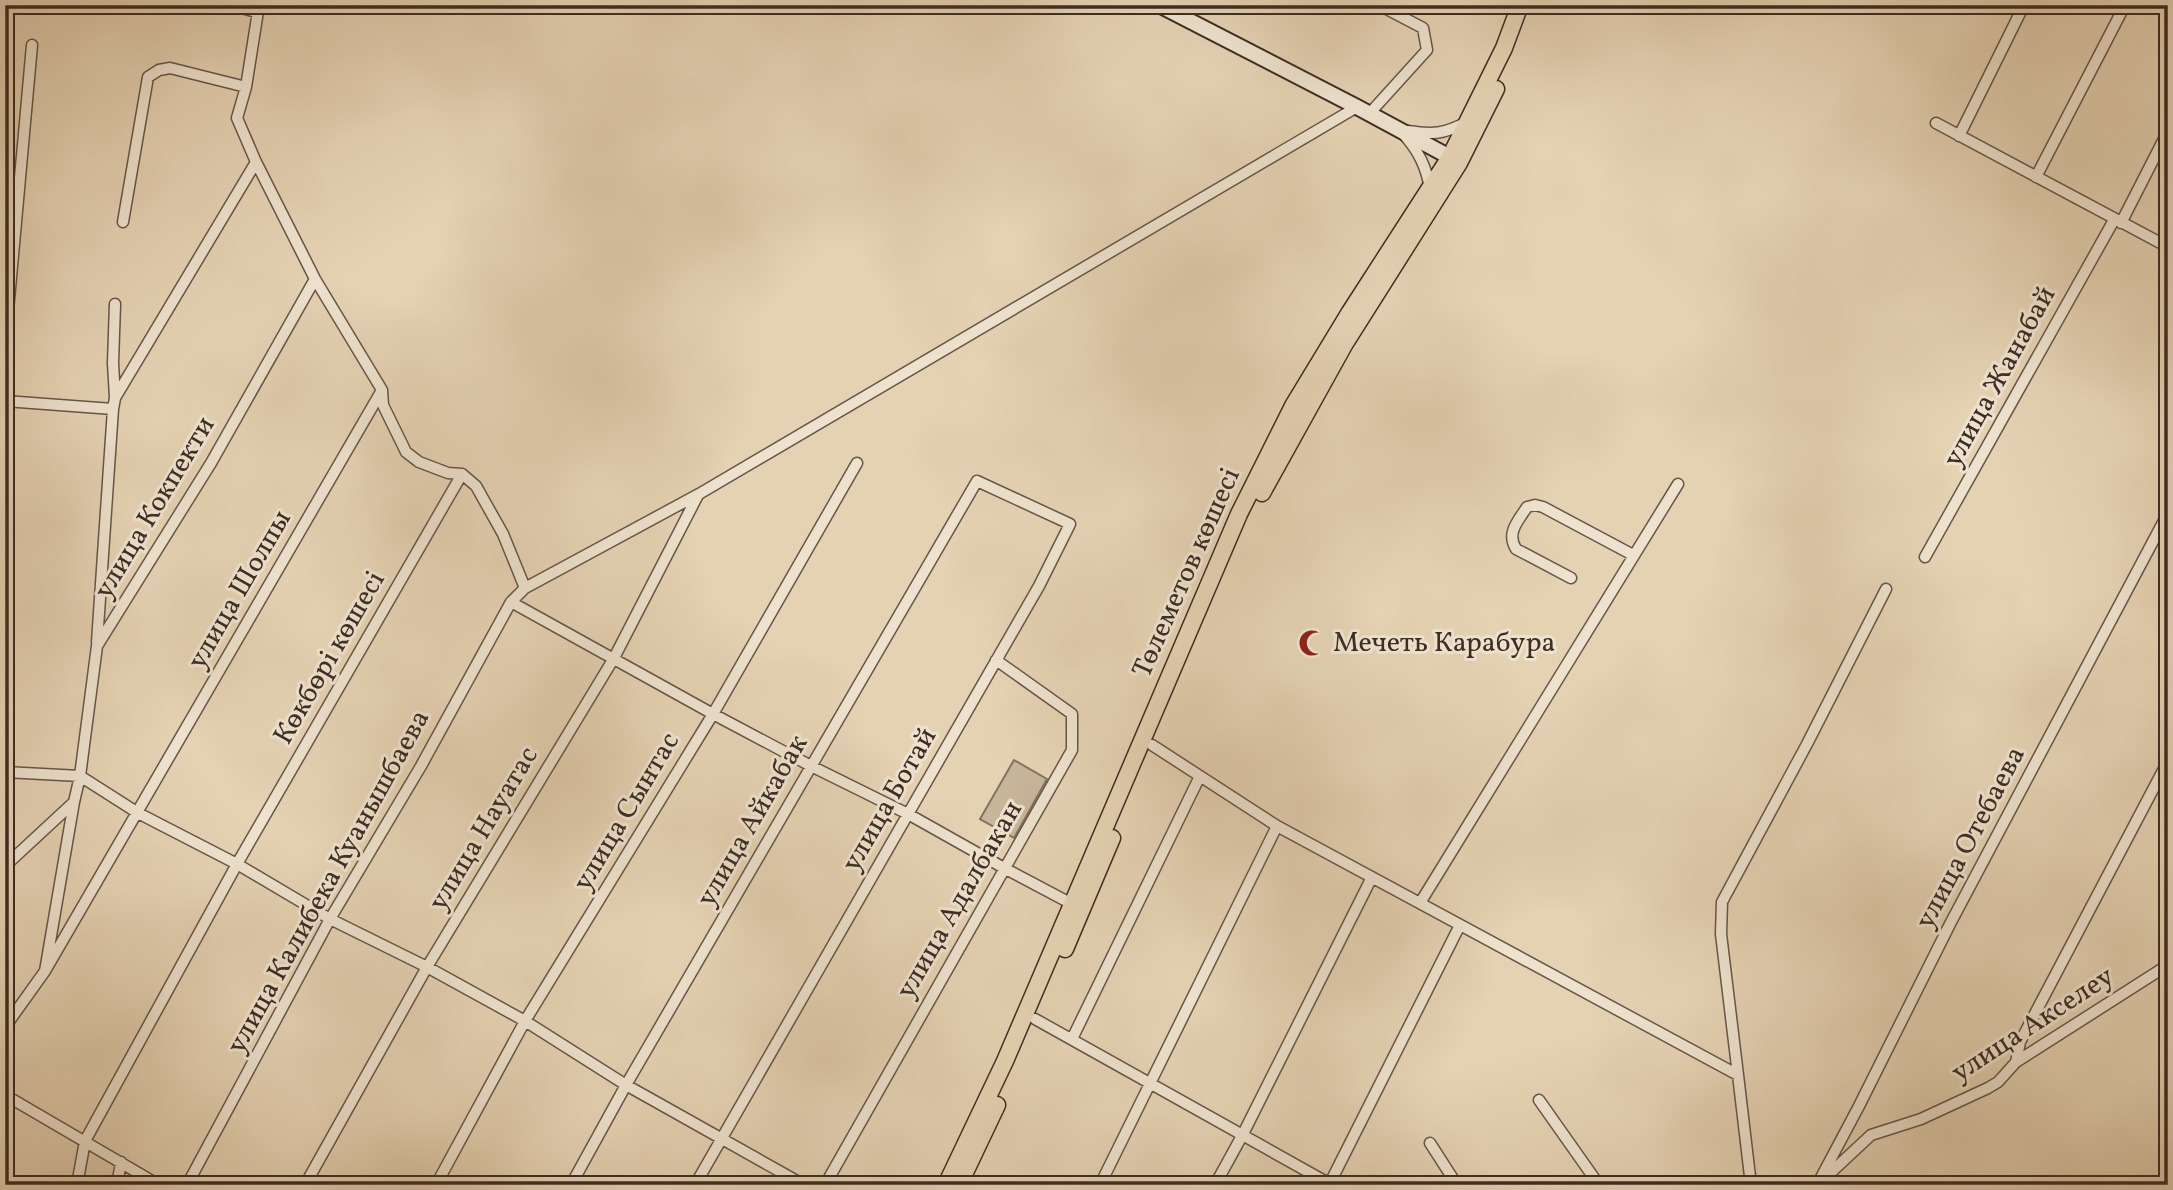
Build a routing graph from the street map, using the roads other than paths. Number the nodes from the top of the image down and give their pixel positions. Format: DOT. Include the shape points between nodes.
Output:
graph roads {
  1 [pos="231,5"];
  2 [pos="1159,5"];
  3 [pos="1379,5"];
  4 [pos="1520,5"];
  5 [pos="1532,5"];
  6 [pos="2024,5"];
  7 [pos="2124,5"];
  8 [pos="258,9"];
  9 [pos="32,45"];
  10 [pos="246,87"];
  11 [pos="1363,110"];
  12 [pos="1467,122"];
  13 [pos="1936,123"];
  14 [pos="1400,130"];
  15 [pos="2168,131"];
  16 [pos="1959,136"];
  17 [pos="1454,160"];
  18 [pos="256,162"];
  19 [pos="2036,177"];
  20 [pos="1430,189"];
  21 [pos="2118,221"];
  22 [pos="123,222"];
  23 [pos="2168,247"];
  24 [pos="315,279"];
  25 [pos="115,304"];
  26 [pos="5,344"];
  27 [pos="382,390"];
  28 [pos="5,401"];
  29 [pos="114,404"];
  30 [pos="857,464"];
  31 [pos="462,474"];
  32 [pos="977,481"];
  33 [pos="1678,484"];
  34 [pos="699,494"];
  35 [pos="2168,513"];
  36 [pos="1633,555"];
  37 [pos="1925,557"];
  38 [pos="1570,578"];
  39 [pos="525,588"];
  40 [pos="1886,589"];
  41 [pos="511,602"];
  42 [pos="97,646"];
  43 [pos="614,658"];
  44 [pos="996,660"];
  45 [pos="713,714"];
  46 [pos="1152,745"];
  47 [pos="2168,761"];
  48 [pos="811,766"];
  49 [pos="5,772"];
  50 [pos="80,776"];
  51 [pos="1200,776"];
  52 [pos="74,802"];
  53 [pos="138,813"];
  54 [pos="908,814"];
  55 [pos="1277,826"];
  56 [pos="237,864"];
  57 [pos="5,866"];
  58 [pos="1004,868"];
  59 [pos="1372,877"];
  60 [pos="1420,902"];
  61 [pos="1072,904"];
  62 [pos="330,919"];
  63 [pos="1460,925"];
  64 [pos="2168,965"];
  65 [pos="427,967"];
  66 [pos="45,971"];
  67 [pos="1049,972"];
  68 [pos="1035,1019"];
  69 [pos="525,1021"];
  70 [pos="5,1027"];
  71 [pos="1072,1039"];
  72 [pos="2016,1062"];
  73 [pos="1738,1075"];
  74 [pos="1150,1083"];
  75 [pos="626,1085"];
  76 [pos="5,1095"];
  77 [pos="1539,1100"];
  78 [pos="1243,1135"];
  79 [pos="723,1139"];
  80 [pos="85,1141"];
  81 [pos="1430,1143"];
  82 [pos="121,1162"];
  83 [pos="1329,1184"];
  84 [pos="77,1185"];
  85 [pos="117,1185"];
  86 [pos="159,1185"];
  87 [pos="187,1185"];
  88 [pos="305,1185"];
  89 [pos="436,1185"];
  90 [pos="571,1185"];
  91 [pos="695,1185"];
  92 [pos="804,1185"];
  93 [pos="825,1185"];
  94 [pos="946,1185"];
  95 [pos="959,1185"];
  96 [pos="1100,1185"];
  97 [pos="1215,1185"];
  98 [pos="1457,1185"];
  99 [pos="1599,1185"];
  100 [pos="1751,1185"];
  101 [pos="1817,1185"];
  1 -- 8 [label="street"];
  2 -- 11 [label="main road"];
  3 -- 11 [label="street, улица Калибека Куанышбаева" via="1423,28 1427,50"];
  4 -- 12 [label="main road, Төлеметов көшесі"];
  5 -- 17 [label="main road, Төлеметов көшесі" via="1514,51"];
  6 -- 16 [label="street"];
  7 -- 19 [label="street"];
  8 -- 10 [label="street"];
  9 -- 26 [label="street"];
  10 -- 18 [label="street" via="237,118"];
  10 -- 22 [label="street" via="170,68 148,77"];
  11 -- 14 [label="main road"];
  11 -- 34 [label="street, улица Калибека Куанышбаева"];
  12 -- 14 [label="street" via="1434,134"];
  12 -- 17 [label="main road, Төлеметов көшесі"];
  13 -- 16 [label="street"];
  14 -- 17 [label="main road"];
  14 -- 20 [label="street" via="1421,158"];
  15 -- 21 [label="street, улица Жанабай"];
  16 -- 19 [label="street"];
  17 -- 20 [label="main road, Төлеметов көшесі"];
  17 -- 46 [label="main road, Төлеметов көшесі" via="1282,453"];
  18 -- 24 [label="street"];
  18 -- 29 [label="street"];
  19 -- 21 [label="street"];
  20 -- 61 [label="main road, Төлеметов көшесі" via="1293,406 1245,502"];
  21 -- 23 [label="street"];
  21 -- 37 [label="street, улица Жанабай"];
  24 -- 27 [label="street"];
  24 -- 42 [label="street, улица Кокпекти" via="211,463"];
  25 -- 29 [label="street"];
  27 -- 31 [label="street" via="383,405 406,452 419,462"];
  27 -- 53 [label="street, улица Шолпы"];
  28 -- 29 [label="street"];
  29 -- 42 [label="street"];
  30 -- 45 [label="street, улица Сынтас"];
  31 -- 39 [label="street" via="476,486 491,512"];
  31 -- 56 [label="street, Көкбөрі көшесі"];
  32 -- 44 [label="street, улица Ботай" via="1070,524"];
  32 -- 48 [label="street, улица Айкабак"];
  33 -- 36 [label="street"];
  34 -- 39 [label="street, улица Калибека Куанышбаева"];
  34 -- 43 [label="street, улица Науатас"];
  35 -- 101 [label="street, улица Отебаева"];
  36 -- 38 [label="street" via="1543,507 1527,507 1511,532 1511,542"];
  36 -- 60 [label="street"];
  39 -- 41 [label="street, улица Калибека Куанышбаева"];
  40 -- 73 [label="street" via="1721,902"];
  41 -- 43 [label="street"];
  41 -- 62 [label="street, улица Калибека Куанышбаева"];
  42 -- 50 [label="street, улица Кокпекти"];
  43 -- 45 [label="street"];
  43 -- 65 [label="street, улица Науатас"];
  44 -- 54 [label="street, улица Ботай"];
  44 -- 58 [label="street, улица Адалбакан" via="1072,714 1072,750"];
  45 -- 48 [label="street"];
  45 -- 69 [label="street, улица Сынтас"];
  46 -- 51 [label="street"];
  46 -- 67 [label="main road, Төлеметов көшесі"];
  47 -- 72 [label="street" via="2020,1042"];
  48 -- 54 [label="street"];
  48 -- 75 [label="street, улица Айкабак"];
  49 -- 50 [label="street"];
  50 -- 52 [label="street, улица Кокпекти"];
  50 -- 53 [label="street"];
  51 -- 55 [label="street"];
  51 -- 71 [label="street"];
  52 -- 57 [label="street"];
  52 -- 66 [label="street, улица Кокпекти"];
  53 -- 56 [label="street"];
  53 -- 66 [label="street, улица Шолпы"];
  54 -- 58 [label="street"];
  54 -- 79 [label="street, улица Ботай"];
  55 -- 59 [label="street"];
  55 -- 74 [label="street"];
  56 -- 62 [label="street"];
  56 -- 80 [label="street, Көкбөрі көшесі"];
  58 -- 61 [label="street"];
  58 -- 93 [label="street, улица Адалбакан"];
  59 -- 60 [label="street"];
  59 -- 78 [label="street"];
  60 -- 63 [label="street"];
  61 -- 67 [label="main road, Төлеметов көшесі"];
  62 -- 65 [label="street"];
  62 -- 87 [label="street, улица Калибека Куанышбаева"];
  63 -- 73 [label="street"];
  63 -- 83 [label="street"];
  64 -- 72 [label="street, улица Акселеу"];
  65 -- 69 [label="street"];
  65 -- 88 [label="street, улица Науатас"];
  66 -- 70 [label="street, улица Шолпы"];
  67 -- 68 [label="main road, Төлеметов көшесі"];
  67 -- 94 [label="main road, Төлеметов көшесі"];
  68 -- 71 [label="street"];
  68 -- 95 [label="main road, Төлеметов көшесі"];
  69 -- 75 [label="street"];
  69 -- 89 [label="street, улица Сынтас"];
  71 -- 74 [label="street"];
  72 -- 101 [label="street, улица Акселеу" via="1988,1088 1921,1119 1871,1135"];
  73 -- 100 [label="street"];
  74 -- 78 [label="street"];
  74 -- 96 [label="street"];
  75 -- 79 [label="street"];
  75 -- 90 [label="street, улица Айкабак"];
  76 -- 80 [label="street"];
  77 -- 99 [label="street"];
  78 -- 83 [label="street"];
  78 -- 97 [label="street"];
  79 -- 91 [label="street, улица Ботай"];
  79 -- 92 [label="street"];
  80 -- 82 [label="street"];
  80 -- 84 [label="street, Көкбөрі көшесі"];
  81 -- 98 [label="street"];
  82 -- 85 [label="street"];
  82 -- 86 [label="street"];
}
